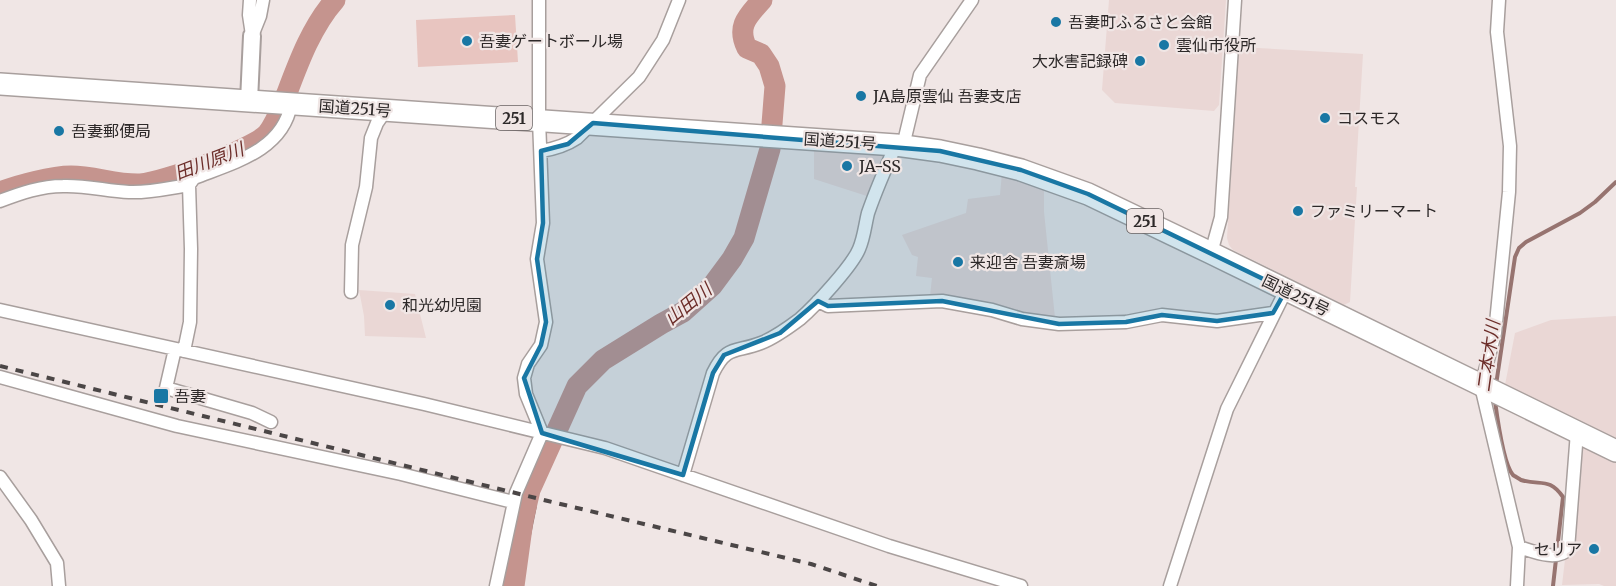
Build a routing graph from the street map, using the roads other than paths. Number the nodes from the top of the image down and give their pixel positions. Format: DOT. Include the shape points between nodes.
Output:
graph roads {
  1 [pos="250,0"];
  2 [pos="263,0"];
  3 [pos="539,0"];
  4 [pos="679,0"];
  5 [pos="972,0"];
  6 [pos="1235,0"];
  7 [pos="1499,0"];
  8 [pos="252,36"];
  9 [pos="0,84"];
  10 [pos="249,101"];
  11 [pos="284,103"];
  12 [pos="386,110"];
  13 [pos="539,120"];
  14 [pos="593,123"];
  15 [pos="900,145"];
  16 [pos="541,151"];
  17 [pos="189,184"];
  18 [pos="0,201"];
  19 [pos="1211,253"];
  20 [pos="1286,290"];
  21 [pos="351,292"];
  22 [pos="818,301"];
  23 [pos="0,310"];
  24 [pos="1273,313"];
  25 [pos="179,350"];
  26 [pos="0,377"];
  27 [pos="1491,390"];
  28 [pos="271,422"];
  29 [pos="1577,432"];
  30 [pos="546,434"];
  31 [pos="1616,451"];
  32 [pos="683,475"];
  33 [pos="0,477"];
  34 [pos="513,502"];
  35 [pos="1519,547"];
  36 [pos="59,586"];
  37 [pos="496,586"];
  38 [pos="1020,586"];
  39 [pos="1170,586"];
  40 [pos="1517,586"];
  1 -- 8 [label="street"];
  2 -- 8 [label="street"];
  3 -- 13 [label="street"];
  4 -- 14 [label="street" via="663,40 639,77"];
  5 -- 15 [label="street" via="920,75"];
  6 -- 19 [label="street" via="1221,217"];
  7 -- 27 [label="street" via="1497,33 1510,146"];
  8 -- 10 [label="street"];
  9 -- 10 [label="highway, 国道251号 / 251"];
  10 -- 11 [label="highway, 国道251号 / 251"];
  11 -- 12 [label="highway, 国道251号 / 251"];
  11 -- 17 [label="street" via="289,113 273,140 249,157 194,178"];
  12 -- 13 [label="highway, 国道251号 / 251"];
  12 -- 21 [label="street" via="371,138 366,187 352,245"];
  13 -- 14 [label="highway, 国道251号 / 251"];
  13 -- 16 [label="street"];
  14 -- 15 [label="highway, 国道251号 / 251"];
  14 -- 16 [label="street" via="568,144"];
  15 -- 19 [label="highway, 国道251号 / 251" via="1021,170 1088,194"];
  15 -- 22 [label="street" via="868,213 859,249"];
  16 -- 30 [label="street" via="543,223 537,260 546,322 541,345 524,378 526,394"];
  17 -- 18 [label="street" via="144,192 47,187"];
  17 -- 25 [label="street" via="190,322"];
  19 -- 20 [label="highway, 国道251号 / 251"];
  20 -- 24 [label="street"];
  20 -- 27 [label="highway, 国道251号 / 251"];
  22 -- 24 [label="street" via="828,306 942,301 1059,324 1126,322 1162,315 1217,321"];
  22 -- 32 [label="street" via="780,333 732,350 718,362"];
  23 -- 25 [label="street"];
  24 -- 39 [label="street" via="1227,409"];
  25 -- 28 [label="street" via="166,388"];
  25 -- 30 [label="street"];
  26 -- 34 [label="street" via="177,426"];
  27 -- 29 [label="highway, 国道251号 / 251"];
  27 -- 35 [label="street"];
  29 -- 31 [label="highway, 国道251号 / 251"];
  29 -- 35 [label="street" via="1566,553 1548,555"];
  30 -- 32 [label="street" via="605,448"];
  30 -- 34 [label="street"];
  32 -- 38 [label="street"];
  33 -- 36 [label="street" via="57,563"];
  34 -- 37 [label="street"];
  35 -- 40 [label="street"];
}
